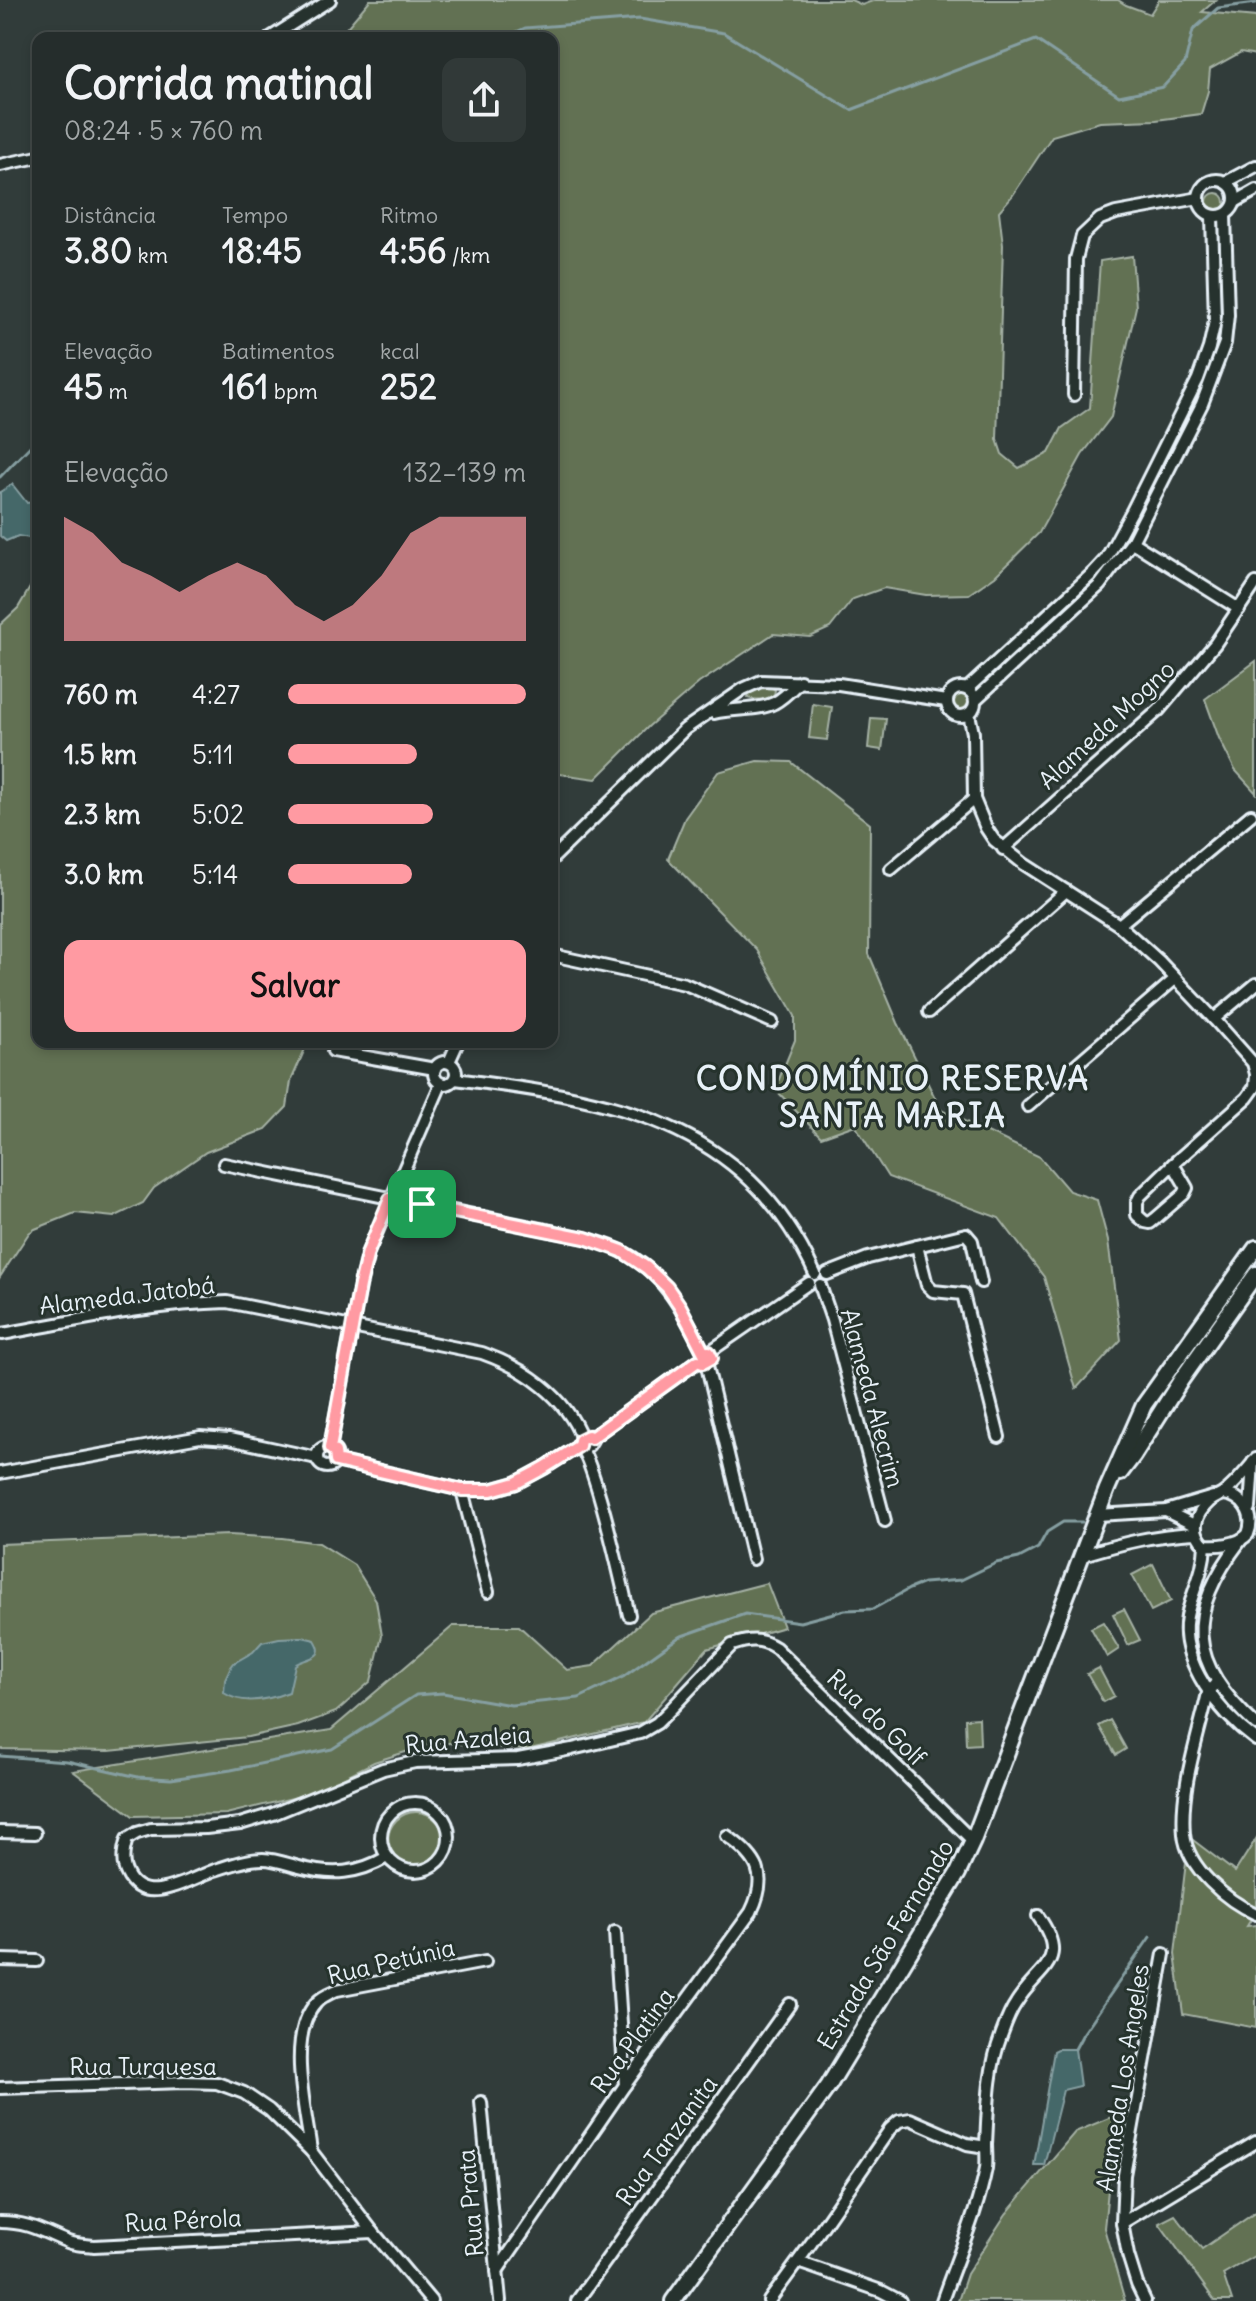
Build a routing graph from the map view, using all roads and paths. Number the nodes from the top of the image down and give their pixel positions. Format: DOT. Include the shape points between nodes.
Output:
graph roads {
  1 [pos="330,0"];
  2 [pos="279,32"];
  3 [pos="32,158"];
  4 [pos="0,165"];
  5 [pos="1256,166"];
  6 [pos="1226,182"];
  7 [pos="1256,190"];
  8 [pos="1199,198"];
  9 [pos="1235,202"];
  10 [pos="1225,215"];
  11 [pos="1212,216"];
  12 [pos="1074,395"];
  13 [pos="1132,511"];
  14 [pos="1132,542"];
  15 [pos="1106,559"];
  16 [pos="1256,583"];
  17 [pos="1239,609"];
  18 [pos="800,681"];
  19 [pos="780,682"];
  20 [pos="967,689"];
  21 [pos="740,693"];
  22 [pos="783,698"];
  23 [pos="975,700"];
  24 [pos="946,701"];
  25 [pos="747,708"];
  26 [pos="969,714"];
  27 [pos="701,716"];
  28 [pos="974,799"];
  29 [pos="1251,815"];
  30 [pos="1003,849"];
  31 [pos="558,853"];
  32 [pos="891,869"];
  33 [pos="1066,891"];
  34 [pos="1119,925"];
  35 [pos="558,956"];
  36 [pos="1175,979"];
  37 [pos="1256,984"];
  38 [pos="929,1012"];
  39 [pos="1214,1019"];
  40 [pos="772,1022"];
  41 [pos="455,1048"];
  42 [pos="333,1051"];
  43 [pos="449,1062"];
  44 [pos="435,1069"];
  45 [pos="1256,1075"];
  46 [pos="455,1079"];
  47 [pos="441,1084"];
  48 [pos="1028,1106"];
  49 [pos="224,1164"];
  50 [pos="1173,1164"];
  51 [pos="390,1199"];
  52 [pos="917,1246"];
  53 [pos="1256,1248"];
  54 [pos="1256,1274"];
  55 [pos="815,1281"];
  56 [pos="981,1282"];
  57 [pos="352,1328"];
  58 [pos="2,1334"];
  59 [pos="704,1357"];
  60 [pos="999,1437"];
  61 [pos="584,1443"];
  62 [pos="330,1448"];
  63 [pos="317,1458"];
  64 [pos="336,1461"];
  65 [pos="1255,1461"];
  66 [pos="0,1473"];
  67 [pos="1107,1489"];
  68 [pos="462,1490"];
  69 [pos="1220,1495"];
  70 [pos="1250,1508"];
  71 [pos="1166,1511"];
  72 [pos="1097,1515"];
  73 [pos="885,1521"];
  74 [pos="1195,1529"];
  75 [pos="1248,1538"];
  76 [pos="1205,1545"];
  77 [pos="1083,1555"];
  78 [pos="753,1559"];
  79 [pos="488,1592"];
  80 [pos="629,1615"];
  81 [pos="744,1641"];
  82 [pos="1217,1682"];
  83 [pos="1208,1693"];
  84 [pos="1256,1725"];
  85 [pos="1256,1740"];
  86 [pos="0,1832"];
  87 [pos="35,1833"];
  88 [pos="727,1836"];
  89 [pos="973,1841"];
  90 [pos="387,1857"];
  91 [pos="1256,1914"];
  92 [pos="1038,1916"];
  93 [pos="615,1932"];
  94 [pos="1164,1954"];
  95 [pos="0,1960"];
  96 [pos="37,1961"];
  97 [pos="485,1962"];
  98 [pos="790,2004"];
  99 [pos="625,2085"];
  100 [pos="0,2088"];
  101 [pos="481,2102"];
  102 [pos="1256,2142"];
  103 [pos="986,2147"];
  104 [pos="311,2151"];
  105 [pos="0,2222"];
  106 [pos="1122,2223"];
  107 [pos="373,2232"];
  108 [pos="798,2262"];
  109 [pos="497,2271"];
  110 [pos="431,2301"];
  111 [pos="500,2301"];
  112 [pos="577,2301"];
  113 [pos="673,2301"];
  114 [pos="769,2301"];
  115 [pos="900,2301"];
  116 [pos="942,2301"];
  117 [pos="1145,2301"];
  1 -- 2 [label="street"];
  3 -- 4 [label="street"];
  5 -- 6 [label="street"];
  6 -- 8 [label="street" via="1206,184"];
  6 -- 9 [label="street"];
  7 -- 9 [label="street"];
  8 -- 11 [label="street" via="1202,209"];
  8 -- 12 [label="street" via="1116,213 1082,236 1076,259"];
  9 -- 10 [label="street"];
  10 -- 11 [label="street"];
  10 -- 14 [label="street" via="1225,343 1202,404"];
  11 -- 13 [label="street" via="1215,321 1209,348"];
  13 -- 14 [label="street"];
  13 -- 15 [label="street"];
  14 -- 15 [label="street"];
  14 -- 17 [label="street"];
  14 -- 23 [label="street" via="1100,585"];
  15 -- 20 [label="street"];
  16 -- 17 [label="street, Alameda Mogno"];
  17 -- 30 [label="street, Alameda Mogno" via="1159,710"];
  18 -- 19 [label="street"];
  18 -- 22 [label="street"];
  18 -- 24 [label="street"];
  19 -- 21 [label="street" via="761,681"];
  19 -- 22 [label="street"];
  20 -- 23 [label="street"];
  20 -- 24 [label="street" via="953,690"];
  21 -- 25 [label="street"];
  21 -- 27 [label="street"];
  22 -- 25 [label="street"];
  23 -- 26 [label="street"];
  24 -- 26 [label="street" via="956,716"];
  25 -- 27 [label="street"];
  26 -- 28 [label="street"];
  27 -- 31 [label="street"];
  28 -- 30 [label="street" via="986,828"];
  28 -- 32 [label="street"];
  29 -- 34 [label="street"];
  30 -- 33 [label="street"];
  33 -- 34 [label="street"];
  33 -- 38 [label="street"];
  34 -- 36 [label="street"];
  35 -- 40 [label="street" via="685,984"];
  36 -- 39 [label="street"];
  36 -- 48 [label="street"];
  37 -- 39 [label="street"];
  39 -- 45 [label="street" via="1253,1063"];
  41 -- 43 [label="street"];
  42 -- 44 [label="street"];
  43 -- 44 [label="street"];
  43 -- 46 [label="street" via="456,1068"];
  44 -- 47 [label="street"];
  45 -- 50 [label="street" via="1247,1098"];
  46 -- 47 [label="street"];
  46 -- 55 [label="street, Alameda Alecrim" via="619,1107 704,1144 749,1178 785,1221 803,1247"];
  47 -- 51 [label="street"];
  49 -- 51 [label="street"];
  50 -- 50 [label="street" via="1137,1202 1137,1215 1145,1222 1187,1188"];
  51 -- 57 [label="street" via="368,1252"];
  51 -- 59 [label="street" via="585,1238 622,1251 667,1287"];
  52 -- 55 [label="street" via="827,1274 822,1271"];
  52 -- 56 [label="street" via="966,1234"];
  52 -- 60 [label="street" via="927,1285 933,1291 963,1294"];
  53 -- 67 [label="main road, Estrada São Fernando" via="1144,1405"];
  54 -- 67 [label="main road, Estrada São Fernando"];
  55 -- 59 [label="street"];
  55 -- 73 [label="street, Alameda Alecrim" via="832,1320"];
  57 -- 58 [label="street, Alameda Jatobá" via="211,1302"];
  57 -- 61 [label="street, Alameda Jatobá" via="509,1363 561,1404"];
  57 -- 62 [label="street"];
  59 -- 61 [label="street"];
  59 -- 78 [label="street"];
  61 -- 68 [label="street" via="516,1483"];
  61 -- 80 [label="street, Alameda Jatobá"];
  62 -- 63 [label="street" via="321,1449"];
  62 -- 64 [label="street"];
  63 -- 64 [label="street" via="325,1466"];
  63 -- 66 [label="street" via="200,1437"];
  64 -- 68 [label="street"];
  65 -- 69 [label="street"];
  65 -- 70 [label="street"];
  67 -- 72 [label="main road, Estrada São Fernando"];
  68 -- 79 [label="street"];
  69 -- 70 [label="street" via="1235,1495"];
  69 -- 71 [label="street"];
  69 -- 74 [label="street" via="1200,1512"];
  70 -- 75 [label="street"];
  71 -- 72 [label="street"];
  71 -- 74 [label="street"];
  72 -- 77 [label="main road, Estrada São Fernando"];
  74 -- 76 [label="street"];
  74 -- 77 [label="street"];
  75 -- 76 [label="street"];
  75 -- 82 [label="street" via="1223,1564 1205,1608 1200,1634"];
  76 -- 83 [label="street" via="1185,1628"];
  77 -- 89 [label="main road, Estrada São Fernando"];
  81 -- 89 [label="street, Rua do Golf" via="759,1639 776,1648"];
  81 -- 90 [label="street, Rua Azaleia" via="732,1645 664,1717 640,1733 518,1759 415,1762 383,1769 240,1824 137,1833 127,1839 123,1859 129,1880 147,1890 161,1890 240,1862 263,1859 342,1872 362,1870"];
  82 -- 83 [label="street"];
  82 -- 84 [label="street"];
  83 -- 85 [label="street"];
  83 -- 91 [label="street" via="1187,1785 1184,1837 1195,1863 1215,1887"];
  86 -- 87 [label="street"];
  88 -- 99 [label="street, Rua Platina" via="758,1869 758,1898"];
  89 -- 113 [label="main road, Estrada São Fernando" via="829,2085"];
  90 -- 90 [label="street" via="405,1870 428,1869 445,1855 446,1822 430,1807 398,1808 383,1825"];
  92 -- 103 [label="street" via="1050,1933 1053,1951 1043,1972 1016,2003 999,2039"];
  93 -- 99 [label="street"];
  94 -- 106 [label="street, Alameda Los Angeles" via="1124,2175"];
  95 -- 96 [label="street"];
  97 -- 104 [label="street, Rua Petúnia" via="337,1990 317,2000 300,2035"];
  98 -- 112 [label="street, Rua Tanzanita"];
  99 -- 109 [label="street, Rua Platina"];
  100 -- 104 [label="street, Rua Turquesa" via="217,2083 269,2110"];
  101 -- 109 [label="street, Rua Prata"];
  102 -- 106 [label="street"];
  103 -- 108 [label="street" via="910,2119 899,2121"];
  103 -- 116 [label="street" via="981,2186"];
  104 -- 107 [label="street, Rua Turquesa"];
  105 -- 107 [label="street, Rua Pérola" via="34,2226 68,2242 94,2246"];
  106 -- 117 [label="street, Alameda Los Angeles"];
  107 -- 110 [label="street, Rua Turquesa"];
  108 -- 114 [label="street"];
  108 -- 115 [label="street"];
  109 -- 111 [label="street, Rua Prata"];
}
